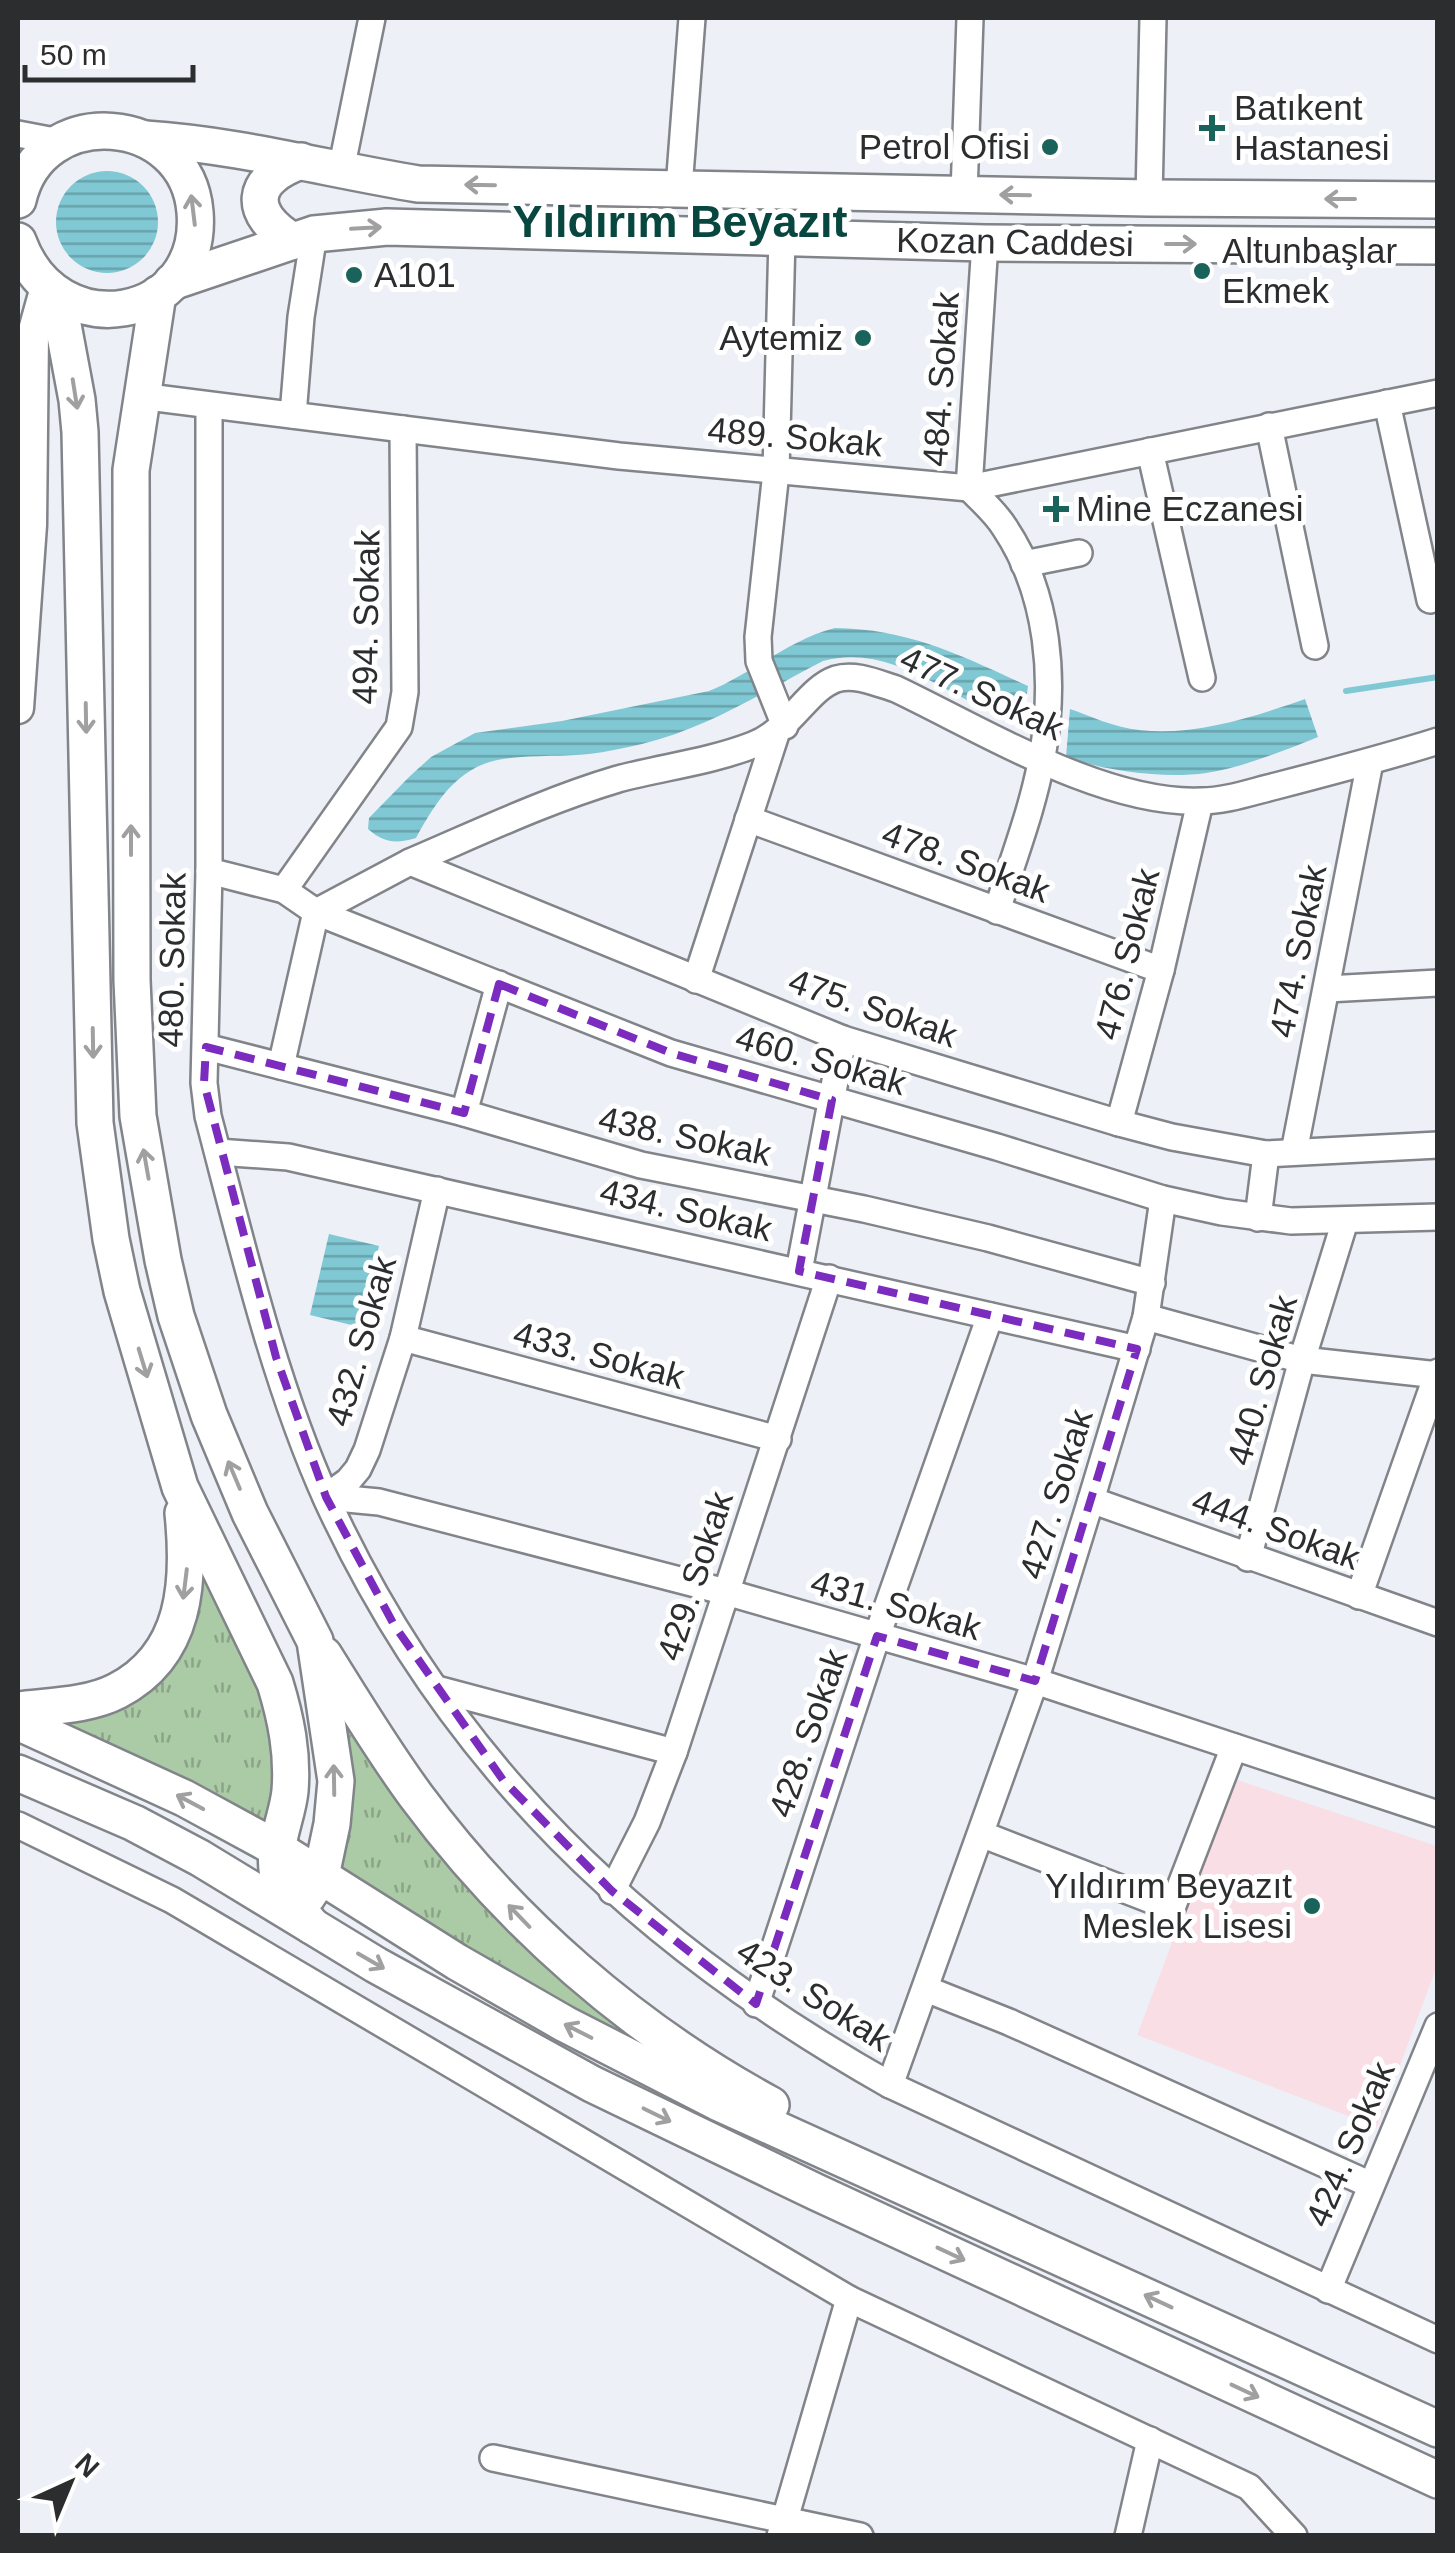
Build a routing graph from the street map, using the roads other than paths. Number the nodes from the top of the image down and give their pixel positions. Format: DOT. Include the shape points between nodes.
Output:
graph roads {
  1 [pos="372,18"];
  2 [pos="692,18"];
  3 [pos="970,18"];
  4 [pos="1154,18"];
  5 [pos="145,139"];
  6 [pos="35,147"];
  7 [pos="301,161"];
  8 [pos="341,170"];
  9 [pos="679,188"];
  10 [pos="964,194"];
  11 [pos="1150,198"];
  12 [pos="18,200"];
  13 [pos="1438,200"];
  14 [pos="782,237"];
  15 [pos="304,238"];
  16 [pos="18,242"];
  17 [pos="985,243"];
  18 [pos="1438,246"];
  19 [pos="40,285"];
  20 [pos="165,288"];
  21 [pos="25,382"];
  22 [pos="1438,393"];
  23 [pos="140,396"];
  24 [pos="1387,404"];
  25 [pos="209,406"];
  26 [pos="293,416"];
  27 [pos="1269,426"];
  28 [pos="403,429"];
  29 [pos="1150,451"];
  30 [pos="776,472"];
  31 [pos="970,488"];
  32 [pos="24,524"];
  33 [pos="1080,553"];
  34 [pos="1024,564"];
  35 [pos="1430,600"];
  36 [pos="1314,646"];
  37 [pos="19,652"];
  38 [pos="1202,678"];
  39 [pos="18,708"];
  40 [pos="781,730"];
  41 [pos="1438,741"];
  42 [pos="1042,758"];
  43 [pos="1370,762"];
  44 [pos="1200,802"];
  45 [pos="748,819"];
  46 [pos="410,862"];
  47 [pos="210,871"];
  48 [pos="284,890"];
  49 [pos="997,911"];
  50 [pos="316,912"];
  51 [pos="1161,970"];
  52 [pos="696,980"];
  53 [pos="1438,983"];
  54 [pos="499,984"];
  55 [pos="1327,989"];
  56 [pos="843,1039"];
  57 [pos="206,1047"];
  58 [pos="281,1066"];
  59 [pos="832,1100"];
  60 [pos="464,1113"];
  61 [pos="1119,1123"];
  62 [pos="1438,1145"];
  63 [pos="218,1152"];
  64 [pos="1294,1152"];
  65 [pos="1266,1154"];
  66 [pos="437,1190"];
  67 [pos="813,1198"];
  68 [pos="1162,1199"];
  69 [pos="1438,1217"];
  70 [pos="1258,1218"];
  71 [pos="1345,1221"];
  72 [pos="799,1271"];
  73 [pos="829,1278"];
  74 [pos="1152,1283"];
  75 [pos="990,1316"];
  76 [pos="1146,1317"];
  77 [pos="402,1338"];
  78 [pos="1137,1348"];
  79 [pos="1302,1360"];
  80 [pos="1437,1374"];
  81 [pos="778,1439"];
  82 [pos="180,1487"];
  83 [pos="326,1497"];
  84 [pos="1091,1500"];
  85 [pos="1248,1558"];
  86 [pos="726,1592"];
  87 [pos="1359,1596"];
  88 [pos="1438,1624"];
  89 [pos="877,1636"];
  90 [pos="314,1641"];
  91 [pos="1034,1681"];
  92 [pos="436,1689"];
  93 [pos="18,1710"];
  94 [pos="18,1722"];
  95 [pos="1234,1747"];
  96 [pos="674,1752"];
  97 [pos="18,1772"];
  98 [pos="1438,1814"];
  99 [pos="18,1826"];
  100 [pos="981,1834"];
  101 [pos="276,1848"];
  102 [pos="322,1876"];
  103 [pos="612,1891"];
  104 [pos="303,1914"];
  105 [pos="926,1989"];
  106 [pos="756,2004"];
  107 [pos="1438,2026"];
  108 [pos="890,2085"];
  109 [pos="1371,2184"];
  110 [pos="979,2218"];
  111 [pos="1328,2290"];
  112 [pos="849,2299"];
  113 [pos="1438,2340"];
  114 [pos="1438,2429"];
  115 [pos="1150,2440"];
  116 [pos="492,2458"];
  117 [pos="1438,2480"];
  118 [pos="782,2526"];
  119 [pos="860,2536"];
  120 [pos="1128,2536"];
  121 [pos="1294,2536"];
  1 -- 8 [label="street"];
  2 -- 9 [label="street"];
  3 -- 10 [label="street"];
  4 -- 11 [label="street"];
  5 -- 6 [label="highway, Kozan Caddesi" via="88,131"];
  5 -- 7 [label="highway, Kozan Caddesi"];
  20 -- 5 [label="highway, one-way" via="188,258 194,204 181,171"];
  6 -- 12 [label="highway"];
  7 -- 8 [label="highway, Kozan Caddesi"];
  7 -- 15 [label="highway" via="272,175 260,205 273,229"];
  9 -- 8 [label="highway, Kozan Caddesi, one-way" via="418,184"];
  9 -- 10 [label="highway, Kozan Caddesi"];
  11 -- 10 [label="highway, Kozan Caddesi, one-way"];
  13 -- 11 [label="highway, Kozan Caddesi, one-way"];
  15 -- 14 [label="highway, Kozan Caddesi, one-way" via="433,227"];
  14 -- 17 [label="highway, Kozan Caddesi"];
  14 -- 30 [label="street"];
  15 -- 20 [label="highway, Kozan Caddesi"];
  15 -- 26 [label="street"];
  16 -- 19 [label="highway"];
  17 -- 18 [label="highway, Kozan Caddesi, one-way"];
  17 -- 31 [label="street, 484. Sokak"];
  19 -- 20 [label="highway, Kozan Caddesi" via="76,306 114,310"];
  19 -- 21 [label="main road"];
  19 -- 82 [label="highway, one-way" via="77,400 80,432 95,1123 122,1291"];
  20 -- 23 [label="highway"];
  21 -- 32 [label="main road"];
  22 -- 24 [label="street, 489. Sokak"];
  23 -- 25 [label="street, 489. Sokak"];
  90 -- 23 [label="highway, one-way" via="209,1415 162,1260 138,1116 131,470"];
  24 -- 27 [label="street, 489. Sokak"];
  24 -- 35 [label="street"];
  25 -- 26 [label="street, 489. Sokak"];
  25 -- 47 [label="street, 480. Sokak"];
  26 -- 28 [label="street, 489. Sokak"];
  27 -- 29 [label="street, 489. Sokak"];
  27 -- 36 [label="street"];
  28 -- 30 [label="street, 489. Sokak"];
  28 -- 48 [label="street, 494. Sokak" via="405,692 399,727"];
  29 -- 31 [label="street, 489. Sokak"];
  29 -- 38 [label="street"];
  30 -- 31 [label="street, 489. Sokak"];
  30 -- 40 [label="street" via="758,637"];
  31 -- 34 [label="street, 484. Sokak" via="1003,524"];
  32 -- 37 [label="main road"];
  33 -- 34 [label="street"];
  34 -- 42 [label="street, 484. Sokak" via="1047,650"];
  37 -- 39 [label="main road"];
  40 -- 42 [label="street, 477. Sokak" via="823,685 863,678"];
  40 -- 45 [label="street"];
  40 -- 46 [label="street, 477. Sokak" via="714,757 617,780"];
  41 -- 43 [label="street, 477. Sokak"];
  42 -- 44 [label="street, 477. Sokak" via="1117,790"];
  42 -- 49 [label="street, 484. Sokak"];
  43 -- 44 [label="street, 477. Sokak"];
  43 -- 55 [label="street, 474. Sokak"];
  44 -- 51 [label="street, 476. Sokak"];
  45 -- 49 [label="street, 478. Sokak"];
  45 -- 52 [label="street"];
  46 -- 50 [label="street"];
  46 -- 52 [label="street, 475. Sokak"];
  47 -- 48 [label="street, 460. Sokak"];
  47 -- 57 [label="street, 480. Sokak"];
  48 -- 50 [label="street, 460. Sokak"];
  49 -- 51 [label="street, 478. Sokak"];
  50 -- 54 [label="street, 460. Sokak"];
  50 -- 58 [label="street"];
  51 -- 61 [label="street, 476. Sokak"];
  52 -- 56 [label="street, 475. Sokak"];
  53 -- 55 [label="street"];
  54 -- 59 [label="street, 460. Sokak" via="671,1053"];
  54 -- 60 [label="street"];
  55 -- 64 [label="street, 474. Sokak"];
  56 -- 59 [label="street"];
  56 -- 61 [label="street, 475. Sokak"];
  57 -- 58 [label="street, 438. Sokak"];
  57 -- 63 [label="street, 480. Sokak" via="204,1083"];
  58 -- 60 [label="street, 438. Sokak"];
  59 -- 67 [label="street"];
  59 -- 68 [label="street, 460. Sokak"];
  60 -- 67 [label="street, 438. Sokak" via="640,1166"];
  61 -- 65 [label="street, 475. Sokak"];
  62 -- 64 [label="street, 475. Sokak"];
  63 -- 66 [label="street, 434. Sokak" via="288,1157"];
  63 -- 83 [label="street, 480. Sokak" via="276,1356"];
  64 -- 65 [label="street, 475. Sokak"];
  65 -- 70 [label="street"];
  66 -- 72 [label="street, 434. Sokak"];
  66 -- 77 [label="street, 432. Sokak"];
  67 -- 72 [label="street"];
  67 -- 74 [label="street, 438. Sokak"];
  68 -- 70 [label="street, 460. Sokak"];
  68 -- 74 [label="street, 427. Sokak"];
  69 -- 71 [label="street, 460. Sokak"];
  70 -- 71 [label="street, 460. Sokak"];
  71 -- 79 [label="street, 440. Sokak"];
  72 -- 73 [label="street, 434. Sokak"];
  73 -- 75 [label="street, 434. Sokak"];
  73 -- 81 [label="street, 429. Sokak"];
  74 -- 76 [label="street, 427. Sokak"];
  75 -- 78 [label="street, 434. Sokak"];
  75 -- 89 [label="street, 428. Sokak"];
  76 -- 78 [label="street, 427. Sokak"];
  76 -- 79 [label="street"];
  77 -- 81 [label="street, 433. Sokak"];
  77 -- 83 [label="street, 432. Sokak" via="358,1469"];
  78 -- 84 [label="street, 427. Sokak"];
  79 -- 80 [label="street"];
  79 -- 85 [label="street, 440. Sokak"];
  80 -- 87 [label="street"];
  81 -- 86 [label="street, 429. Sokak"];
  82 -- 93 [label="highway, one-way" via="186,1584 165,1646 117,1691"];
  82 -- 101 [label="highway" via="284,1710 290,1796"];
  83 -- 86 [label="street, 431. Sokak" via="379,1502"];
  83 -- 92 [label="street, 423. Sokak"];
  84 -- 85 [label="street, 444. Sokak"];
  84 -- 91 [label="street, 427. Sokak"];
  85 -- 87 [label="street, 444. Sokak"];
  86 -- 89 [label="street, 431. Sokak"];
  86 -- 96 [label="street, 429. Sokak"];
  87 -- 88 [label="street, 444. Sokak"];
  89 -- 91 [label="street, 431. Sokak"];
  89 -- 106 [label="street, 428. Sokak"];
  102 -- 90 [label="highway, one-way" via="336,1781"];
  110 -- 90 [label="highway, one-way" via="753,2095 563,1959 415,1795"];
  91 -- 95 [label="street, 431. Sokak"];
  91 -- 100 [label="street, 427. Sokak"];
  92 -- 96 [label="street"];
  92 -- 103 [label="street, 423. Sokak" via="503,1780"];
  101 -- 94 [label="highway, one-way"];
  95 -- 98 [label="street, 431. Sokak"];
  95 -- 100 [label="street" via="1172,1908"];
  96 -- 103 [label="street, 429. Sokak"];
  97 -- 104 [label="highway" via="134,1824"];
  99 -- 112 [label="street" via="172,1900"];
  100 -- 105 [label="street, 427. Sokak"];
  101 -- 102 [label="highway"];
  101 -- 104 [label="highway" via="280,1883"];
  102 -- 104 [label="highway"];
  110 -- 102 [label="highway, one-way" via="717,2102 565,2024"];
  103 -- 106 [label="street, 423. Sokak"];
  104 -- 117 [label="highway, one-way" via="471,2019 592,2084"];
  105 -- 108 [label="street, 427. Sokak"];
  105 -- 109 [label="street"];
  106 -- 108 [label="street, 423. Sokak"];
  107 -- 109 [label="street, 424. Sokak"];
  108 -- 111 [label="street, 423. Sokak"];
  109 -- 111 [label="street, 424. Sokak"];
  114 -- 110 [label="highway, one-way"];
  111 -- 113 [label="street, 423. Sokak"];
  112 -- 115 [label="street"];
  112 -- 118 [label="street"];
  115 -- 120 [label="street"];
  115 -- 121 [label="street" via="1249,2487"];
  116 -- 118 [label="street"];
  118 -- 119 [label="street"];
}
